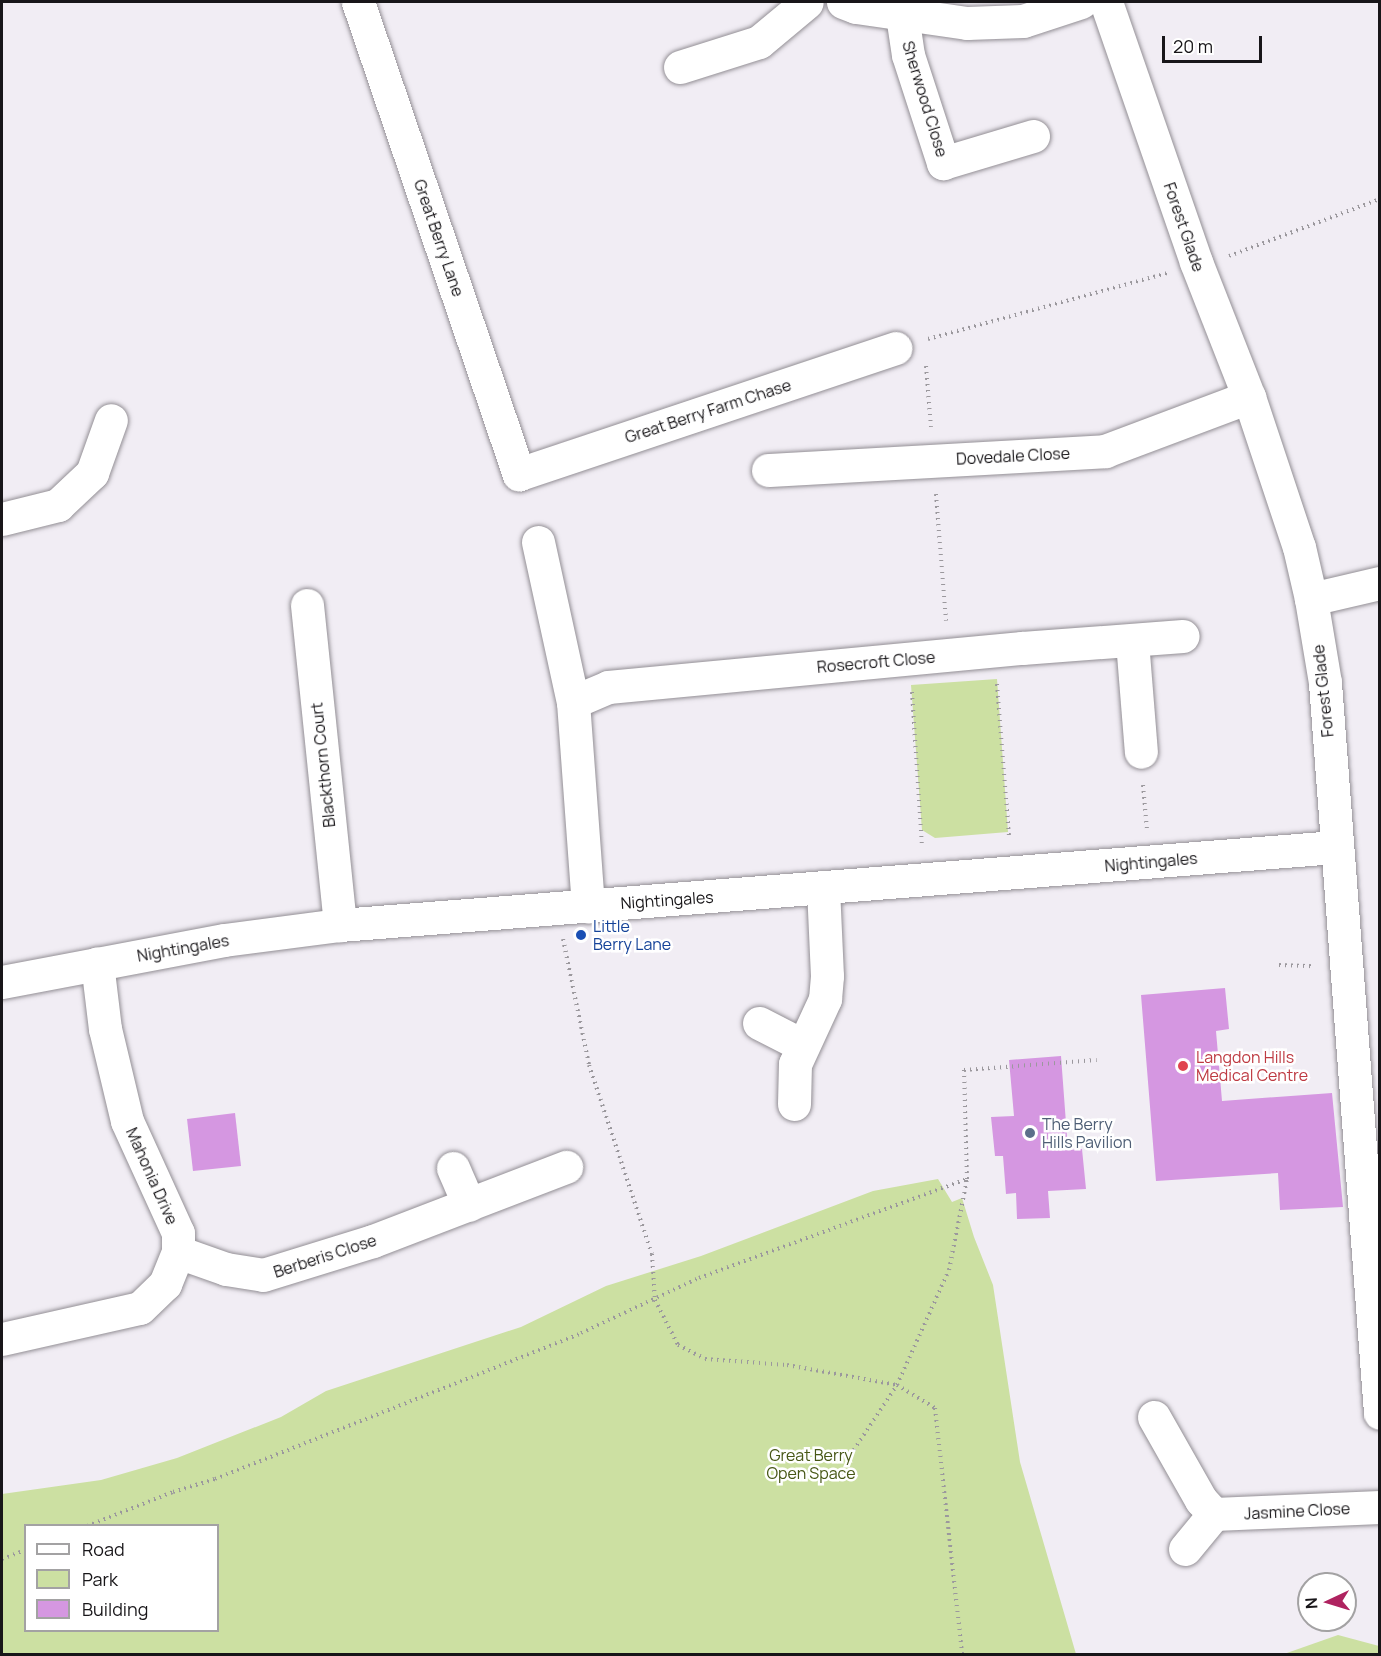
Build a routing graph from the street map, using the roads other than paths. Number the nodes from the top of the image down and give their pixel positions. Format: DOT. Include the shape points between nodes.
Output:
graph roads {
  1 [pos="358,2"];
  2 [pos="807,2"];
  3 [pos="843,2"];
  4 [pos="1081,2"];
  5 [pos="1106,2"];
  6 [pos="902,15"];
  7 [pos="680,67"];
  8 [pos="1033,136"];
  9 [pos="896,348"];
  10 [pos="1249,397"];
  11 [pos="111,420"];
  12 [pos="768,470"];
  13 [pos="519,474"];
  14 [pos="2,519"];
  15 [pos="538,542"];
  16 [pos="1380,584"];
  17 [pos="1311,599"];
  18 [pos="307,605"];
  19 [pos="1183,636"];
  20 [pos="1132,641"];
  21 [pos="573,702"];
  22 [pos="1141,752"];
  23 [pos="1335,847"];
  24 [pos="823,888"];
  25 [pos="572,907"];
  26 [pos="340,925"];
  27 [pos="97,963"];
  28 [pos="2,982"];
  29 [pos="759,1023"];
  30 [pos="802,1045"];
  31 [pos="794,1104"];
  32 [pos="566,1167"];
  33 [pos="453,1168"];
  34 [pos="469,1205"];
  35 [pos="178,1252"];
  36 [pos="2,1339"];
  37 [pos="1380,1413"];
  38 [pos="1154,1417"];
  39 [pos="1380,1507"];
  40 [pos="1215,1514"];
  41 [pos="1185,1549"];
  1 -- 13 [label="street, Great Berry Lane"];
  2 -- 7 [label="street" via="759,42"];
  3 -- 6 [label="street, Sherwood Close" via="856,8"];
  4 -- 6 [label="street, Sherwood Close" via="1023,21 967,23"];
  5 -- 10 [label="street, Forest Glade" via="1196,262"];
  6 -- 8 [label="street, Sherwood Close" via="908,55 943,164"];
  9 -- 13 [label="street, Great Berry Farm Chase"];
  10 -- 12 [label="street, Dovedale Close" via="1105,451"];
  10 -- 17 [label="street, Forest Glade" via="1299,547"];
  11 -- 14 [label="street" via="92,473 58,505"];
  15 -- 21 [label="street"];
  16 -- 17 [label="street"];
  17 -- 23 [label="street, Forest Glade" via="1325,683"];
  18 -- 26 [label="street, Blackthorn Court"];
  19 -- 20 [label="street, Rosecroft Close"];
  20 -- 21 [label="street, Rosecroft Close" via="608,687"];
  20 -- 22 [label="street"];
  21 -- 25 [label="street"];
  23 -- 24 [label="street, Nightingales"];
  23 -- 37 [label="street, Forest Glade"];
  24 -- 25 [label="street, Nightingales"];
  24 -- 30 [label="street" via="825,999"];
  25 -- 26 [label="street, Nightingales"];
  26 -- 27 [label="street, Nightingales" via="224,940"];
  27 -- 28 [label="street, Nightingales"];
  27 -- 35 [label="street, Mahonia Drive" via="105,1029 127,1121 178,1233"];
  29 -- 30 [label="street"];
  30 -- 31 [label="street" via="794,1072"];
  32 -- 34 [label="street, Berberis Close"];
  33 -- 34 [label="street"];
  34 -- 35 [label="street, Berberis Close" via="373,1241 263,1275 226,1269"];
  35 -- 36 [label="street" via="165,1284 140,1308"];
  38 -- 40 [label="street" via="1201,1500"];
  39 -- 40 [label="street, Jasmine Close"];
  40 -- 41 [label="street"];
}
